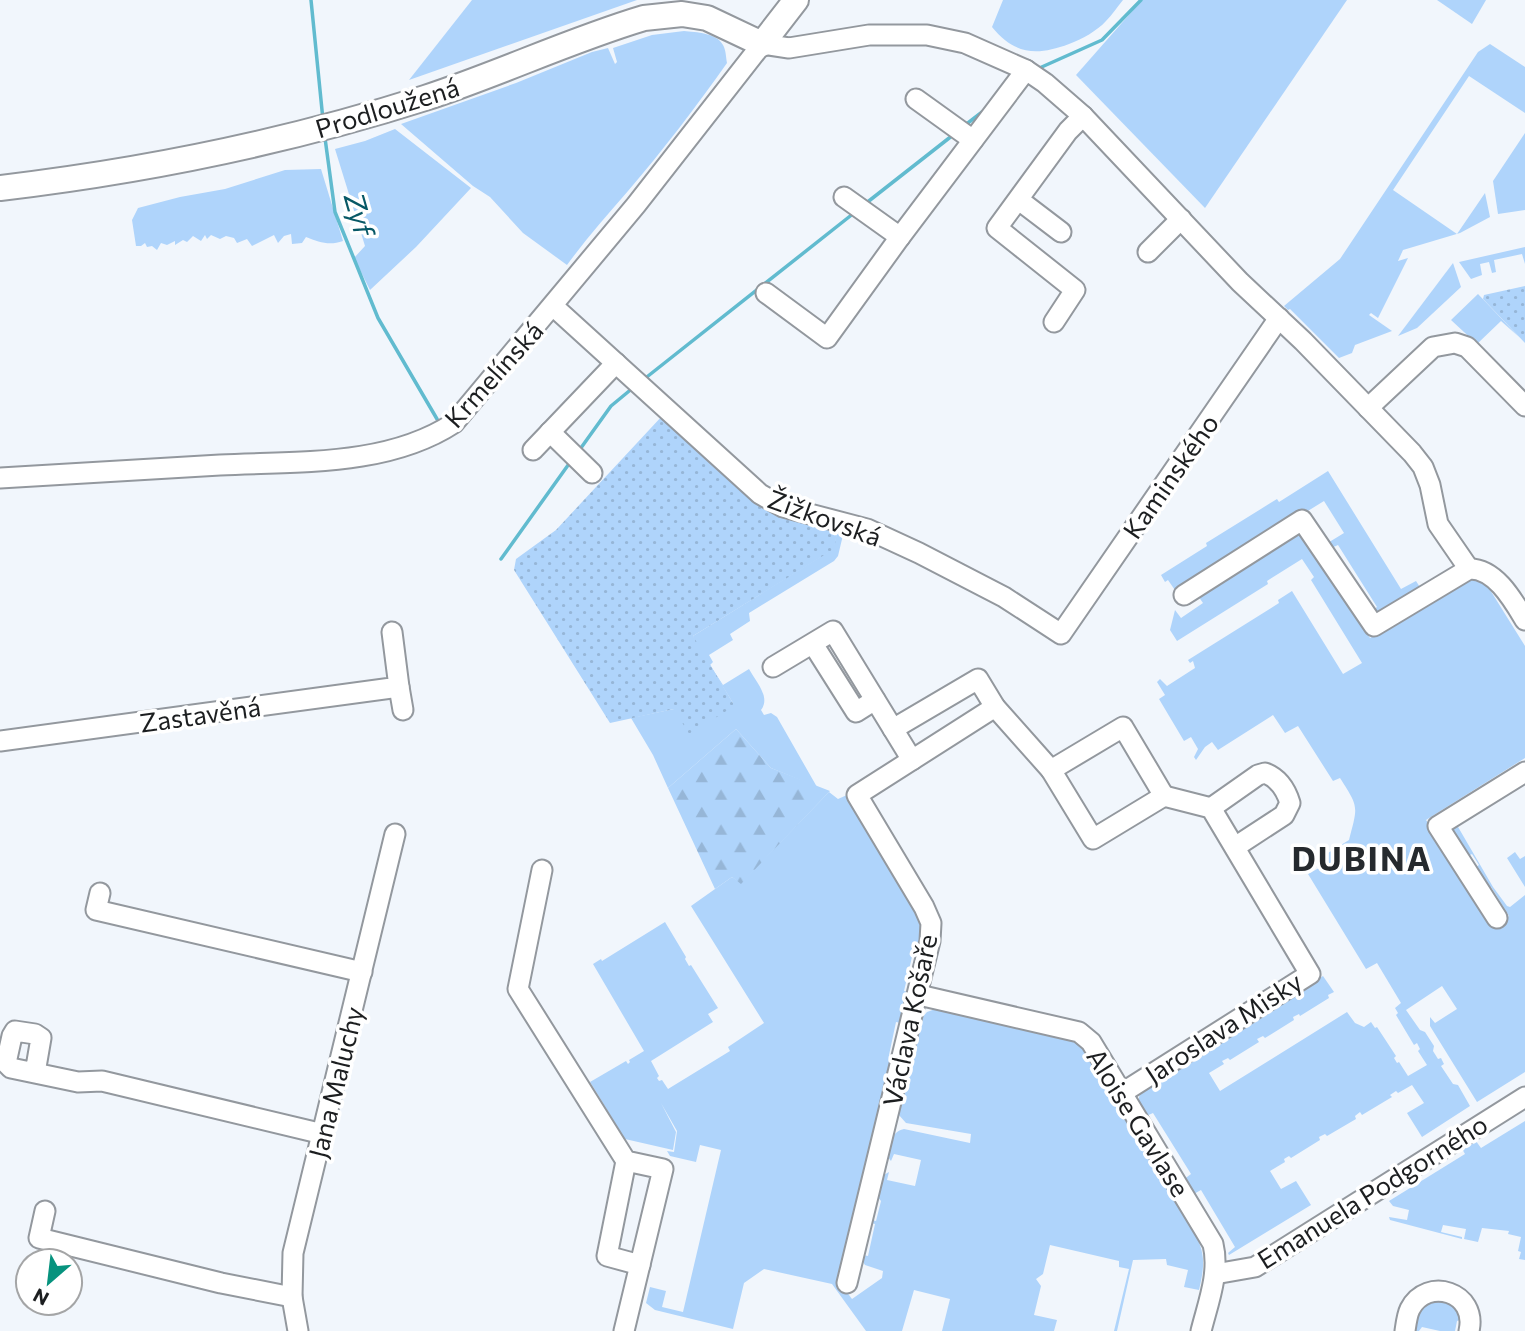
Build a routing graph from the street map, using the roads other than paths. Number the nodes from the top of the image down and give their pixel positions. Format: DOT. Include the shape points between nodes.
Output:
graph roads {
  1 [pos="796,0"];
  2 [pos="762,44"];
  3 [pos="1026,70"];
  4 [pos="916,99"];
  5 [pos="1083,116"];
  6 [pos="973,140"];
  7 [pos="0,188"];
  8 [pos="844,197"];
  9 [pos="1019,200"];
  10 [pos="1181,219"];
  11 [pos="1060,232"];
  12 [pos="900,237"];
  13 [pos="1148,252"];
  14 [pos="766,293"];
  15 [pos="553,306"];
  16 [pos="1279,318"];
  17 [pos="1054,322"];
  18 [pos="617,363"];
  19 [pos="1525,405"];
  20 [pos="1368,408"];
  21 [pos="550,432"];
  22 [pos="533,450"];
  23 [pos="592,473"];
  24 [pos="0,478"];
  25 [pos="1469,569"];
  26 [pos="1184,595"];
  27 [pos="1520,599"];
  28 [pos="1525,620"];
  29 [pos="392,632"];
  30 [pos="1061,634"];
  31 [pos="773,667"];
  32 [pos="400,687"];
  33 [pos="995,707"];
  34 [pos="403,710"];
  35 [pos="893,729"];
  36 [pos="0,741"];
  37 [pos="912,760"];
  38 [pos="1051,770"];
  39 [pos="1525,772"];
  40 [pos="1164,796"];
  41 [pos="1210,808"];
  42 [pos="395,834"];
  43 [pos="1235,847"];
  44 [pos="542,870"];
  45 [pos="100,893"];
  46 [pos="1497,918"];
  47 [pos="362,972"];
  48 [pos="919,995"];
  49 [pos="35,1073"];
  50 [pos="1122,1093"];
  51 [pos="1525,1097"];
  52 [pos="323,1134"];
  53 [pos="626,1161"];
  54 [pos="45,1211"];
  55 [pos="640,1265"];
  56 [pos="1215,1274"];
  57 [pos="847,1283"];
  58 [pos="292,1297"];
  59 [pos="298,1331"];
  60 [pos="624,1331"];
  61 [pos="1201,1331"];
  62 [pos="1405,1331"];
  63 [pos="1469,1331"];
  1 -- 2 [label="main road, Krmelínská"];
  2 -- 3 [label="street" via="789,48 869,35 927,35 974,46"];
  2 -- 7 [label="main road, Prodloužená" via="707,18 682,14 645,18 426,97 304,132 146,167"];
  2 -- 15 [label="street, Krmelínská"];
  3 -- 5 [label="street"];
  3 -- 6 [label="street"];
  4 -- 6 [label="street"];
  5 -- 9 [label="street"];
  5 -- 10 [label="street"];
  6 -- 12 [label="street"];
  8 -- 12 [label="street"];
  9 -- 11 [label="street"];
  9 -- 17 [label="street" via="998,228 1081,284"];
  10 -- 13 [label="street"];
  10 -- 16 [label="street"];
  12 -- 14 [label="street" via="827,338"];
  15 -- 18 [label="street, Žižkovská"];
  15 -- 24 [label="street, Krmelínská" via="454,423 409,444 362,456 295,463"];
  16 -- 20 [label="street"];
  16 -- 30 [label="street, Kaminského"];
  18 -- 21 [label="street"];
  18 -- 30 [label="street, Žižkovská" via="760,494 783,507 867,529 919,553 1004,597"];
  19 -- 20 [label="street" via="1467,347 1455,343 1433,347"];
  20 -- 25 [label="street" via="1423,467 1438,524"];
  21 -- 22 [label="street"];
  21 -- 23 [label="street"];
  25 -- 26 [label="street" via="1374,626 1302,520"];
  25 -- 27 [label="street" via="1488,573"];
  27 -- 28 [label="street"];
  29 -- 32 [label="street"];
  31 -- 35 [label="street" via="832,631"];
  32 -- 34 [label="street"];
  32 -- 36 [label="street, Zastavěná"];
  33 -- 35 [label="street" via="978,679"];
  33 -- 37 [label="street, Václava Košaře"];
  33 -- 38 [label="street"];
  35 -- 37 [label="street"];
  37 -- 48 [label="street, Václava Košaře" via="857,796 931,923"];
  38 -- 40 [label="street" via="1093,839"];
  38 -- 40 [label="street" via="1123,727"];
  39 -- 46 [label="street" via="1438,826"];
  40 -- 41 [label="street"];
  41 -- 43 [label="street, Jaroslava Misky"];
  41 -- 43 [label="street" via="1265,773 1278,781 1288,796 1284,815"];
  42 -- 47 [label="street, Jana Maluchy"];
  43 -- 50 [label="street, Jaroslava Misky" via="1310,974"];
  44 -- 53 [label="street" via="518,989"];
  45 -- 47 [label="street" via="96,911"];
  47 -- 52 [label="street, Jana Maluchy"];
  48 -- 50 [label="street, Aloise Gavlase" via="1079,1032 1091,1042"];
  48 -- 57 [label="street, Václava Košaře"];
  49 -- 52 [label="street" via="78,1082 102,1081"];
  50 -- 56 [label="street, Aloise Gavlase" via="1213,1244"];
  51 -- 56 [label="street, Emanuela Podgorného" via="1255,1267"];
  52 -- 58 [label="street, Jana Maluchy" via="293,1254"];
  53 -- 55 [label="street" via="607,1256"];
  53 -- 55 [label="street" via="663,1169"];
  54 -- 58 [label="street" via="39,1238"];
  55 -- 60 [label="street"];
  56 -- 61 [label="street, Aloise Gavlase"];
  58 -- 59 [label="street, Jana Maluchy"];
  62 -- 63 [label="street" via="1410,1308 1426,1293 1447,1291 1463,1300 1472,1320"];
}
